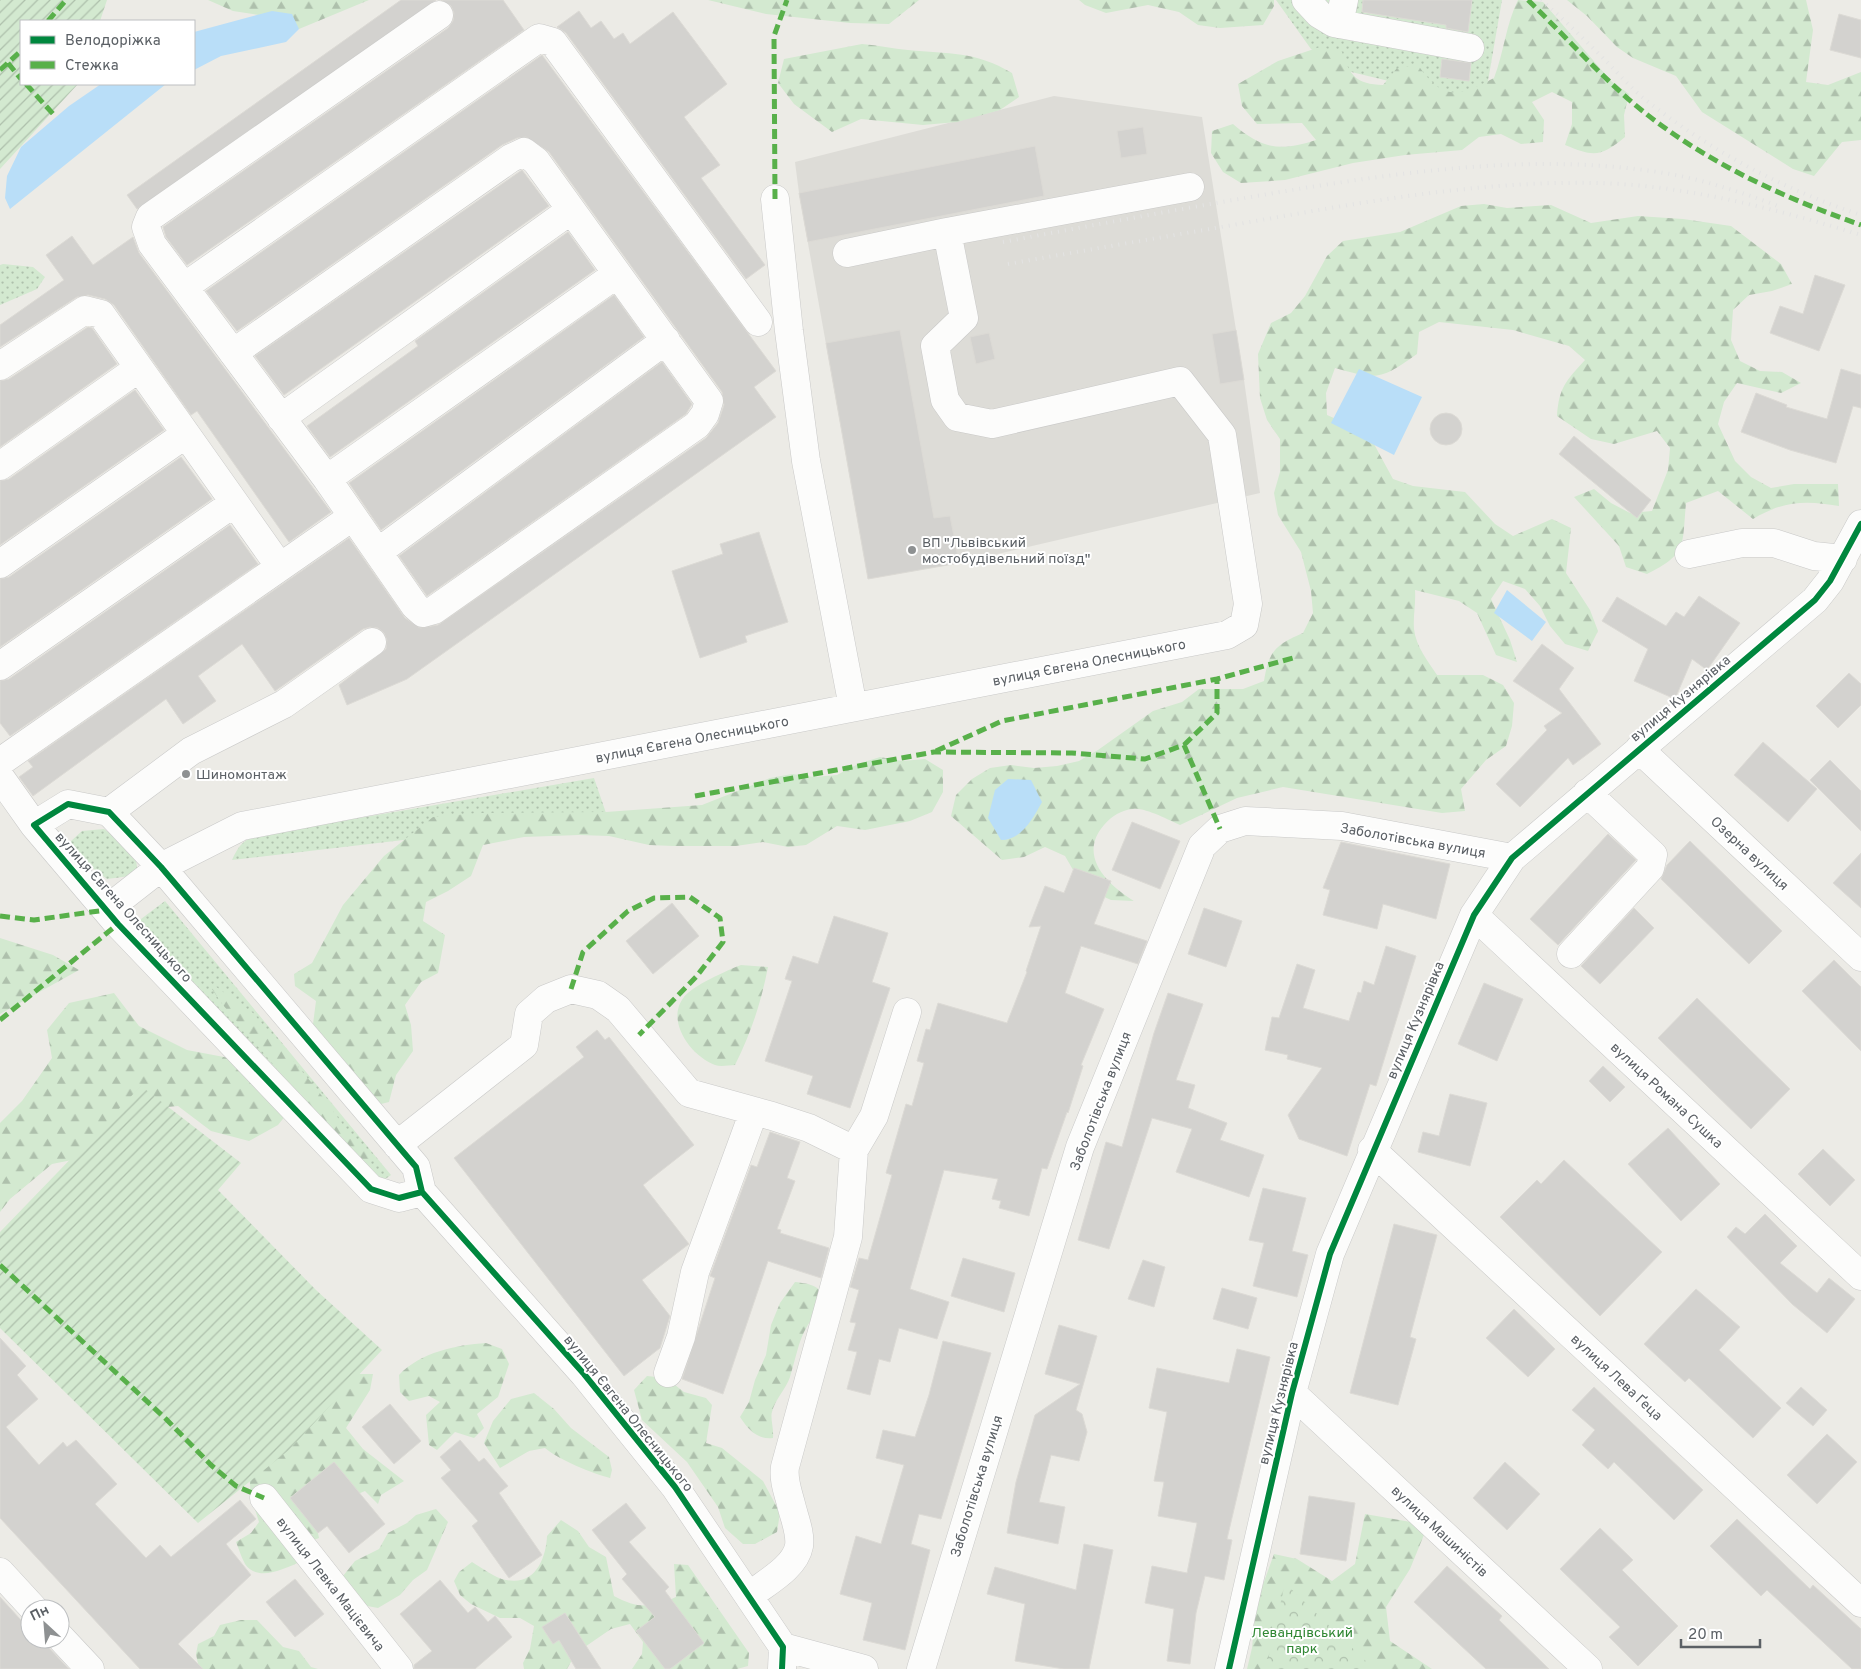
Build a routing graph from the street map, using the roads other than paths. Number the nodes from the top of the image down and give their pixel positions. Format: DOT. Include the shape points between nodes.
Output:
graph roads {
  1 [pos="1306,0"];
  2 [pos="1342,12"];
  3 [pos="439,15"];
  4 [pos="1470,48"];
  5 [pos="1190,187"];
  6 [pos="775,199"];
  7 [pos="571,210"];
  8 [pos="947,232"];
  9 [pos="847,253"];
  10 [pos="617,274"];
  11 [pos="184,287"];
  12 [pos="758,322"];
  13 [pos="666,340"];
  14 [pos="233,352"];
  15 [pos="0,366"];
  16 [pos="139,368"];
  17 [pos="281,418"];
  18 [pos="186,434"];
  19 [pos="0,466"];
  20 [pos="327,479"];
  21 [pos="234,502"];
  22 [pos="352,518"];
  23 [pos="1861,524"];
  24 [pos="378,552"];
  25 [pos="1689,554"];
  26 [pos="1843,559"];
  27 [pos="0,564"];
  28 [pos="280,567"];
  29 [pos="372,642"];
  30 [pos="0,666"];
  31 [pos="853,707"];
  32 [pos="1640,749"];
  33 [pos="0,762"];
  34 [pos="0,777"];
  35 [pos="1587,793"];
  36 [pos="109,812"];
  37 [pos="34,824"];
  38 [pos="1512,858"];
  39 [pos="161,867"];
  40 [pos="106,910"];
  41 [pos="1474,915"];
  42 [pos="1571,954"];
  43 [pos="1861,957"];
  44 [pos="907,1012"];
  45 [pos="754,1111"];
  46 [pos="397,1145"];
  47 [pos="854,1150"];
  48 [pos="1372,1150"];
  49 [pos="422,1192"];
  50 [pos="1861,1276"];
  51 [pos="668,1373"];
  52 [pos="1292,1394"];
  53 [pos="264,1498"];
  54 [pos="0,1572"];
  55 [pos="749,1596"];
  56 [pos="25,1599"];
  57 [pos="1861,1604"];
  58 [pos="70,1648"];
  59 [pos="780,1663"];
  60 [pos="90,1669"];
  61 [pos="399,1669"];
  62 [pos="864,1669"];
  63 [pos="921,1669"];
  64 [pos="1228,1669"];
  65 [pos="1588,1669"];
  1 -- 2 [label="street" via="1318,14"];
  2 -- 4 [label="street"];
  3 -- 11 [label="street" via="150,217 146,227 152,244"];
  5 -- 8 [label="street"];
  6 -- 31 [label="street" via="806,461"];
  7 -- 10 [label="street"];
  7 -- 14 [label="street" via="536,161 524,152"];
  7 -- 17 [label="street"];
  8 -- 9 [label="street"];
  8 -- 31 [label="street, вулиця Євгена Олесницького" via="964,318 935,346 945,400 953,411 958,417 992,424 1180,381 1222,435 1248,604 1244,624 1227,635"];
  10 -- 13 [label="street"];
  10 -- 20 [label="street"];
  11 -- 12 [label="street" via="539,38 554,42"];
  11 -- 14 [label="street"];
  13 -- 24 [label="street"];
  13 -- 24 [label="street" via="709,401 697,425 434,610 424,613 415,606"];
  14 -- 17 [label="street"];
  15 -- 16 [label="street" via="85,310 101,314"];
  16 -- 18 [label="street"];
  16 -- 19 [label="street"];
  17 -- 20 [label="street"];
  18 -- 21 [label="street"];
  18 -- 27 [label="street"];
  20 -- 22 [label="street"];
  21 -- 28 [label="street"];
  21 -- 30 [label="street"];
  22 -- 24 [label="street"];
  22 -- 28 [label="street"];
  23 -- 26 [label="street, вулиця Кузнярівка"];
  25 -- 26 [label="street" via="1742,543 1774,543 1814,556"];
  26 -- 32 [label="street, вулиця Кузнярівка" via="1815,600"];
  28 -- 33 [label="street"];
  29 -- 36 [label="street" via="284,704 191,751"];
  31 -- 39 [label="street, вулиця Євгена Олесницького" via="242,826"];
  32 -- 35 [label="street, вулиця Кузнярівка"];
  32 -- 43 [label="street, Озерна вулиця"];
  34 -- 37 [label="street"];
  35 -- 38 [label="street, вулиця Кузнярівка"];
  35 -- 42 [label="street" via="1652,855 1650,868"];
  36 -- 37 [label="street, вулиця Євгена Олесницького" via="68,804"];
  36 -- 39 [label="street, вулиця Євгена Олесницького"];
  37 -- 40 [label="street, вулиця Євгена Олесницького"];
  38 -- 41 [label="street, вулиця Кузнярівка"];
  38 -- 63 [label="street, Заболотівська вулиця" via="1342,826 1245,821 1220,829 1202,846 1080,1147"];
  39 -- 40 [label="street"];
  39 -- 46 [label="street, вулиця Євгена Олесницького"];
  40 -- 49 [label="street, вулиця Євгена Олесницького" via="371,1189 399,1198"];
  41 -- 48 [label="street, вулиця Кузнярівка"];
  41 -- 50 [label="street, вулиця Романа Сушка"];
  44 -- 47 [label="street" via="874,1116"];
  45 -- 46 [label="street" via="689,1093 618,1009 598,996 571,989 546,999 529,1014 524,1045"];
  45 -- 47 [label="street" via="809,1128"];
  45 -- 51 [label="street" via="695,1272 681,1337"];
  46 -- 49 [label="street, вулиця Євгена Олесницького" via="416,1168"];
  47 -- 55 [label="street" via="848,1237 784,1473 800,1545 788,1566"];
  48 -- 52 [label="street, вулиця Кузнярівка" via="1330,1254"];
  48 -- 57 [label="street, вулиця Лева Ґеца"];
  49 -- 55 [label="street, вулиця Євгена Олесницького" via="584,1374 669,1479"];
  52 -- 64 [label="street, вулиця Кузнярівка"];
  52 -- 65 [label="street, вулиця Машиністів"];
  53 -- 61 [label="street, вулиця Левка Мацієвича"];
  54 -- 56 [label="street"];
  55 -- 59 [label="street, вулиця Євгена Олесницького"];
  58 -- 60 [label="street"];
  59 -- 62 [label="street"];
}
